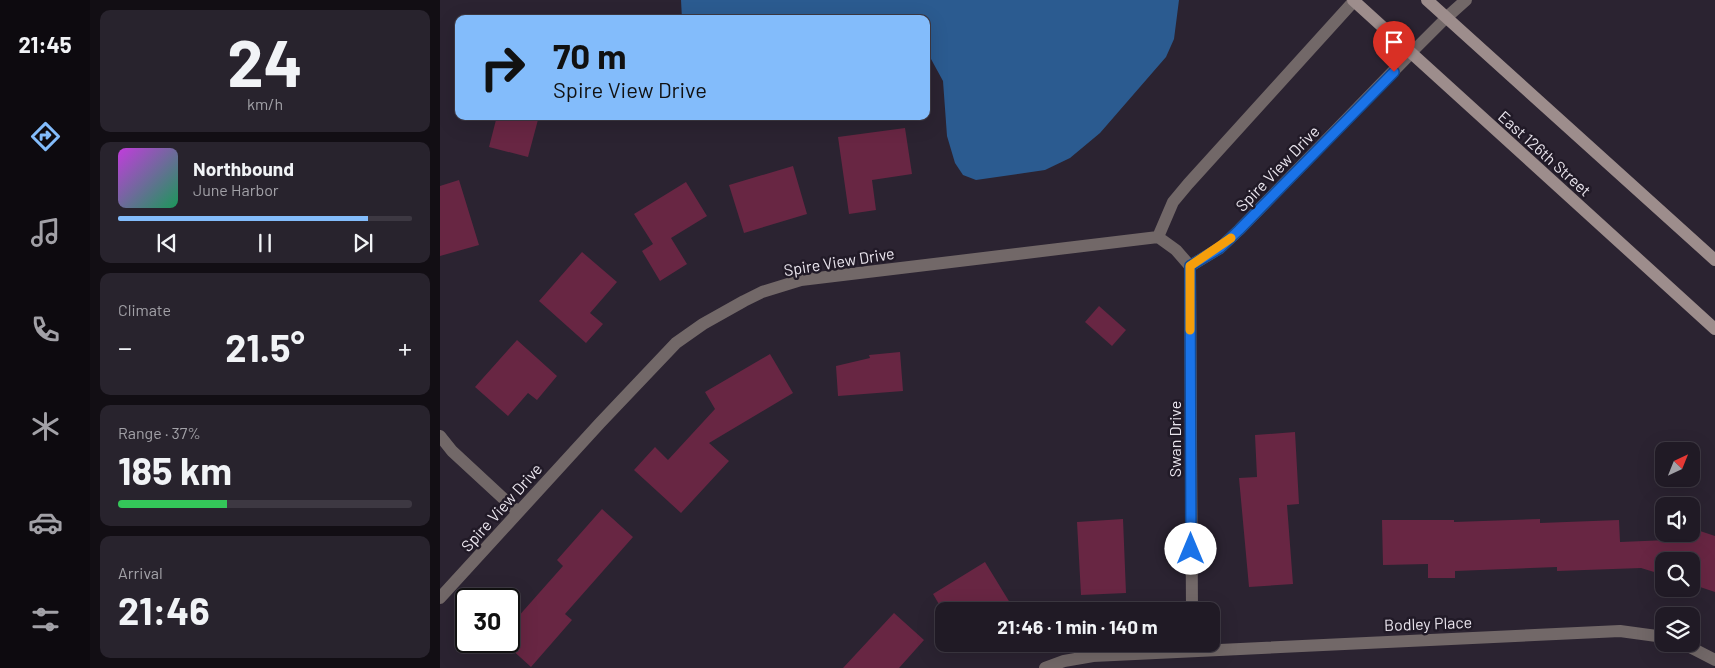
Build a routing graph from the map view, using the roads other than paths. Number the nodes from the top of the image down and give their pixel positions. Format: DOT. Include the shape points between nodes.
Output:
graph roads {
  1 [pos="1354,0"];
  2 [pos="1428,0"];
  3 [pos="1466,0"];
  4 [pos="1446,17"];
  5 [pos="1411,53"];
  6 [pos="1158,237"];
  7 [pos="1715,260"];
  8 [pos="1190,266"];
  9 [pos="1715,329"];
  10 [pos="440,436"];
  11 [pos="518,512"];
  12 [pos="440,598"];
  13 [pos="1192,602"];
  14 [pos="1655,637"];
  15 [pos="1220,646"];
  16 [pos="1138,652"];
  17 [pos="1700,652"];
  18 [pos="1715,660"];
  19 [pos="1045,668"];
  1 -- 5 [label="main road, East 126th Street"];
  1 -- 6 [label="street" via="1173,202"];
  2 -- 4 [label="main road"];
  3 -- 4 [label="street"];
  4 -- 5 [label="lane"];
  4 -- 7 [label="main road"];
  5 -- 8 [label="street, Spire View Drive" via="1239,230 1220,248"];
  5 -- 9 [label="main road, East 126th Street"];
  6 -- 8 [label="street"];
  6 -- 11 [label="street, Spire View Drive" via="801,280 762,292 676,343"];
  8 -- 13 [label="street, Swan Drive"];
  10 -- 11 [label="street"];
  11 -- 12 [label="street, Spire View Drive"];
  14 -- 15 [label="street, Bodley Place" via="1620,631"];
  16 -- 19 [label="street, Bodley Place" via="1064,660"];
  17 -- 18 [label="street"];
}
